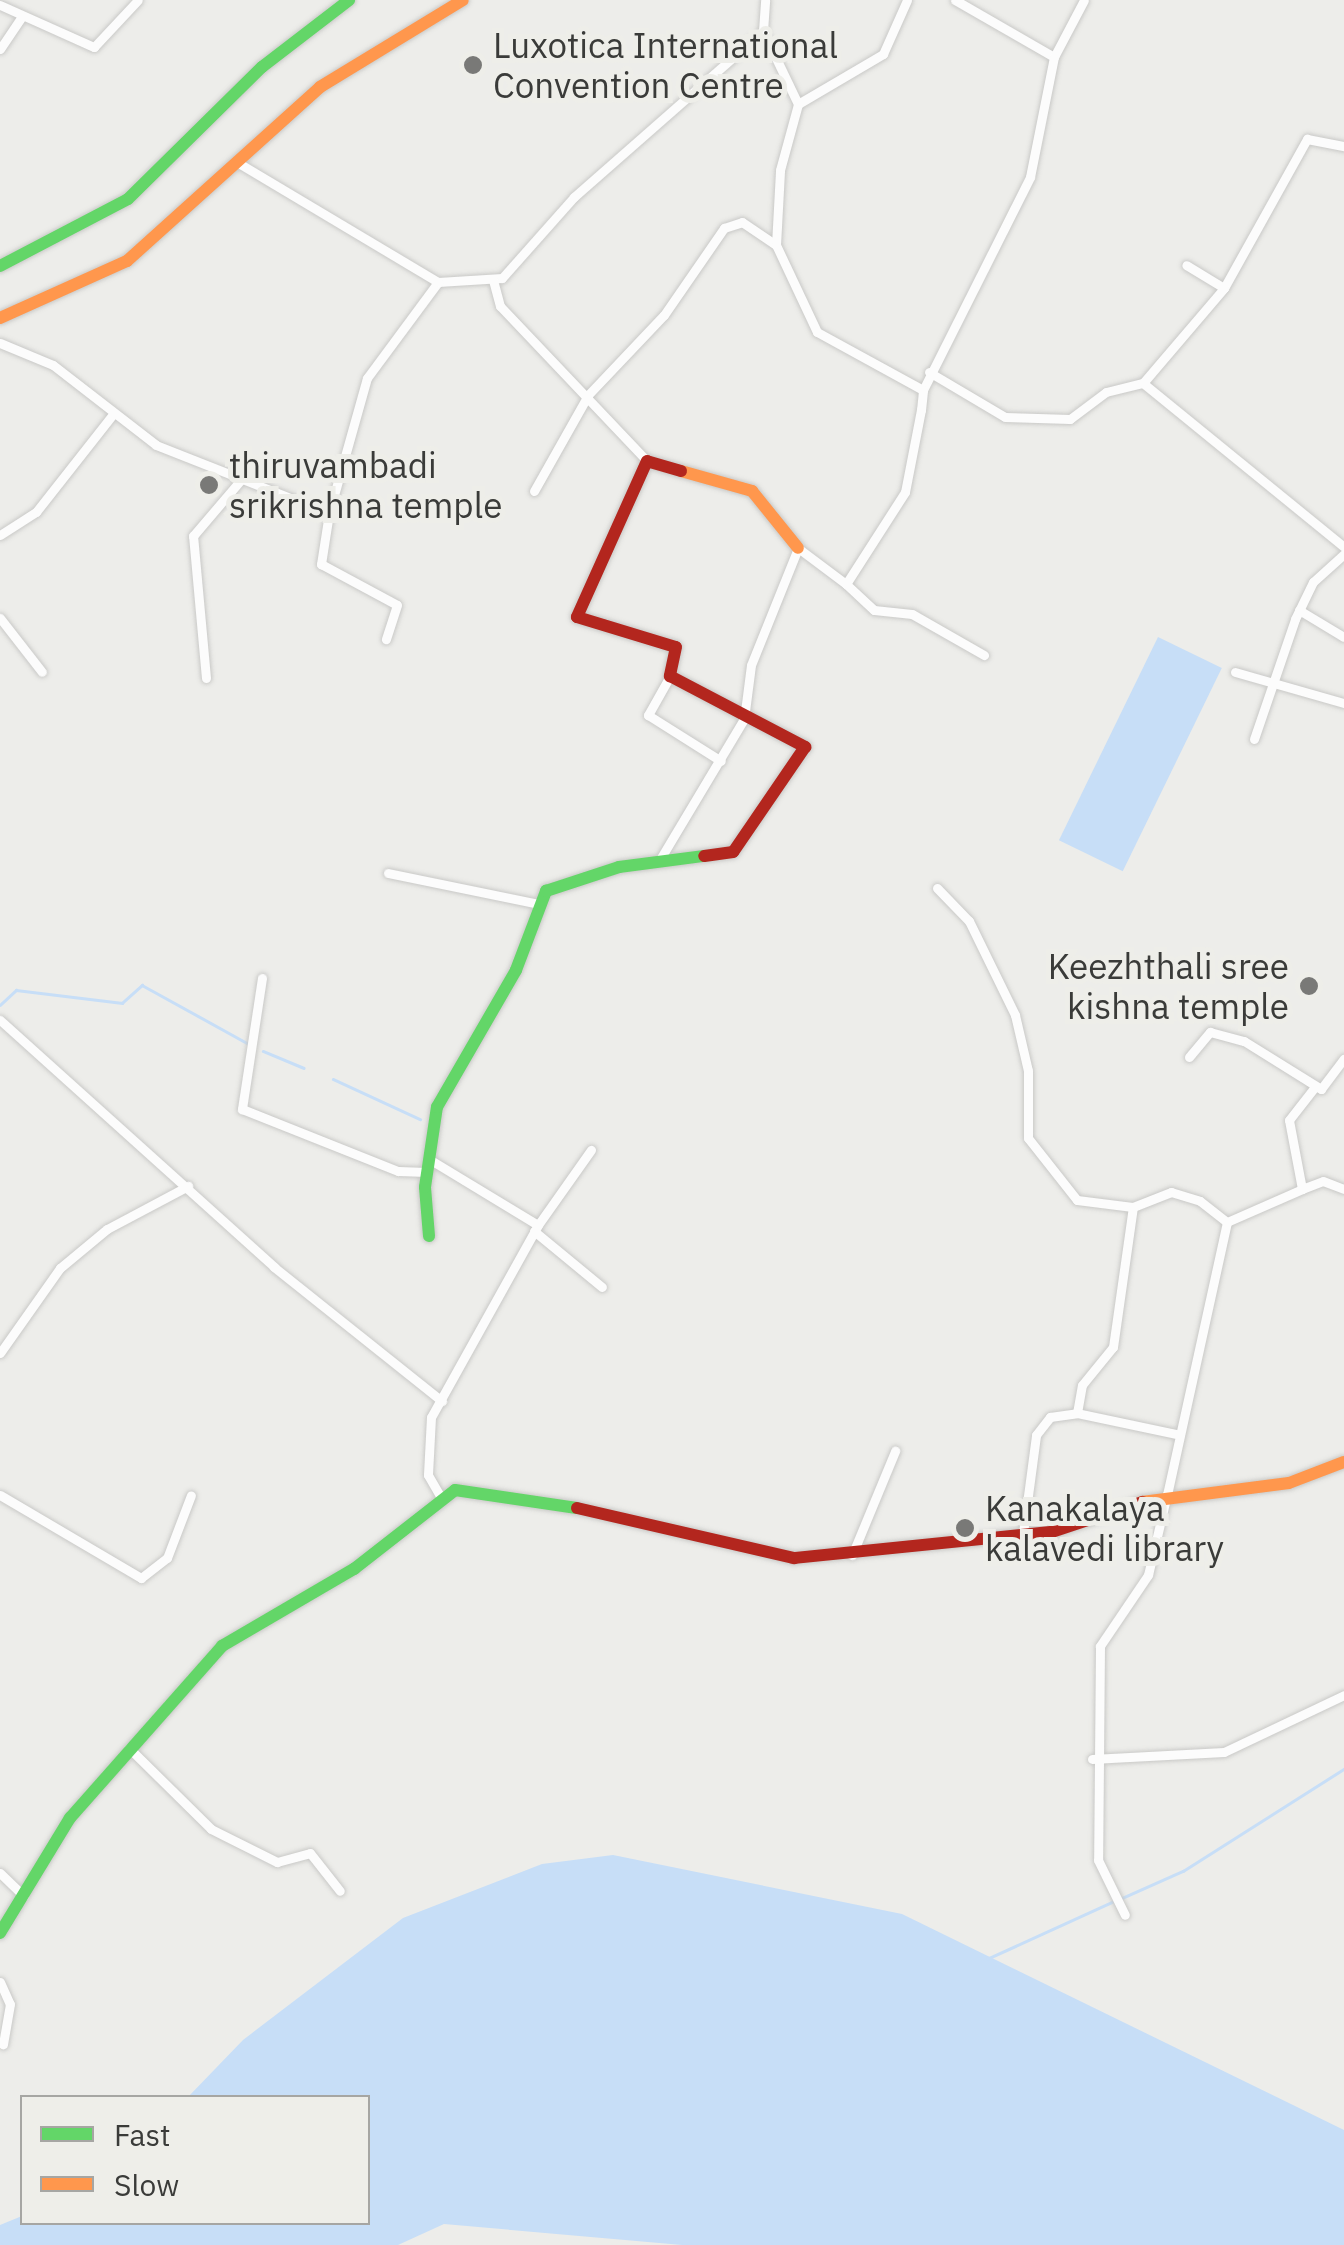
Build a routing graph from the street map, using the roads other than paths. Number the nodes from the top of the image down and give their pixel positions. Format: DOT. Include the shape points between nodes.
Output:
graph roads {
  1 [pos="138,0"];
  2 [pos="348,0"];
  3 [pos="464,0"];
  4 [pos="765,0"];
  5 [pos="907,0"];
  6 [pos="955,0"];
  7 [pos="1084,0"];
  8 [pos="0,5"];
  9 [pos="22,16"];
  10 [pos="763,30"];
  11 [pos="0,48"];
  12 [pos="1054,57"];
  13 [pos="798,104"];
  14 [pos="1344,146"];
  15 [pos="240,164"];
  16 [pos="776,245"];
  17 [pos="0,266"];
  18 [pos="1186,266"];
  19 [pos="493,280"];
  20 [pos="438,282"];
  21 [pos="1224,288"];
  22 [pos="0,318"];
  23 [pos="0,343"];
  24 [pos="929,372"];
  25 [pos="1143,383"];
  26 [pos="923,390"];
  27 [pos="588,394"];
  28 [pos="113,414"];
  29 [pos="647,462"];
  30 [pos="244,475"];
  31 [pos="534,492"];
  32 [pos="328,514"];
  33 [pos="0,535"];
  34 [pos="798,548"];
  35 [pos="1344,551"];
  36 [pos="846,584"];
  37 [pos="1300,610"];
  38 [pos="0,618"];
  39 [pos="1344,637"];
  40 [pos="386,639"];
  41 [pos="984,655"];
  42 [pos="42,672"];
  43 [pos="1234,672"];
  44 [pos="670,676"];
  45 [pos="206,678"];
  46 [pos="1278,680"];
  47 [pos="1344,703"];
  48 [pos="744,719"];
  49 [pos="1254,739"];
  50 [pos="721,762"];
  51 [pos="657,862"];
  52 [pos="388,872"];
  53 [pos="937,888"];
  54 [pos="539,904"];
  55 [pos="262,978"];
  56 [pos="0,1020"];
  57 [pos="1190,1057"];
  58 [pos="1344,1059"];
  59 [pos="1314,1088"];
  60 [pos="591,1150"];
  61 [pos="428,1166"];
  62 [pos="188,1186"];
  63 [pos="1302,1189"];
  64 [pos="1344,1189"];
  65 [pos="1133,1208"];
  66 [pos="1226,1222"];
  67 [pos="536,1228"];
  68 [pos="429,1236"];
  69 [pos="602,1287"];
  70 [pos="0,1354"];
  71 [pos="442,1401"];
  72 [pos="1077,1413"];
  73 [pos="1176,1434"];
  74 [pos="895,1452"];
  75 [pos="1344,1462"];
  76 [pos="191,1494"];
  77 [pos="1166,1494"];
  78 [pos="0,1495"];
  79 [pos="442,1500"];
  80 [pos="1023,1533"];
  81 [pos="852,1555"];
  82 [pos="1344,1696"];
  83 [pos="128,1748"];
  84 [pos="1092,1759"];
  85 [pos="0,1873"];
  86 [pos="340,1891"];
  87 [pos="24,1896"];
  88 [pos="1123,1910"];
  89 [pos="0,1933"];
  90 [pos="0,1982"];
  91 [pos="3,2044"];
  1 -- 9 [label="street" via="94,47"];
  2 -- 17 [label="main road" via="262,68 128,199"];
  3 -- 15 [label="main road" via="358,59"];
  4 -- 10 [label="street"];
  5 -- 13 [label="street" via="883,54 855,78"];
  6 -- 12 [label="street"];
  7 -- 12 [label="street"];
  8 -- 9 [label="street"];
  9 -- 11 [label="street"];
  10 -- 13 [label="street"];
  10 -- 19 [label="street"];
  12 -- 24 [label="street" via="1030,177"];
  13 -- 16 [label="street" via="780,170"];
  14 -- 21 [label="street" via="1307,139"];
  15 -- 20 [label="street"];
  15 -- 22 [label="main road" via="127,261"];
  16 -- 26 [label="street" via="817,332"];
  16 -- 27 [label="street" via="742,222 724,228 664,316"];
  18 -- 21 [label="street"];
  19 -- 20 [label="street"];
  19 -- 27 [label="street" via="500,306"];
  20 -- 32 [label="street" via="367,378"];
  21 -- 25 [label="street"];
  23 -- 28 [label="street" via="53,365"];
  24 -- 25 [label="street" via="1005,417 1070,419 1106,392"];
  24 -- 26 [label="street"];
  25 -- 35 [label="street"];
  26 -- 36 [label="street" via="909,479"];
  27 -- 29 [label="street"];
  27 -- 31 [label="street"];
  28 -- 30 [label="street" via="156,445"];
  28 -- 33 [label="street" via="36,512"];
  29 -- 34 [label="main road" via="752,491"];
  29 -- 44 [label="main road" via="577,612 676,647"];
  30 -- 32 [label="street"];
  30 -- 45 [label="street" via="194,536"];
  32 -- 40 [label="street" via="321,564 397,605"];
  34 -- 36 [label="street"];
  34 -- 48 [label="street" via="752,665"];
  35 -- 37 [label="street"];
  36 -- 41 [label="street" via="874,610 912,614"];
  37 -- 39 [label="street"];
  37 -- 46 [label="street"];
  38 -- 42 [label="street"];
  43 -- 46 [label="street"];
  44 -- 48 [label="main road"];
  44 -- 50 [label="street" via="648,715"];
  46 -- 47 [label="street"];
  46 -- 49 [label="street"];
  48 -- 50 [label="street"];
  48 -- 51 [label="main road" via="805,747 733,852"];
  50 -- 51 [label="street"];
  51 -- 54 [label="main road" via="546,891"];
  52 -- 54 [label="street"];
  53 -- 65 [label="street" via="969,921 1015,1015 1028,1071 1028,1138 1077,1200"];
  54 -- 61 [label="main road" via="510,982 437,1107"];
  55 -- 61 [label="street" via="242,1108 398,1171"];
  56 -- 62 [label="street"];
  57 -- 59 [label="street" via="1210,1032 1244,1042"];
  58 -- 59 [label="street"];
  59 -- 63 [label="street" via="1288,1120"];
  60 -- 67 [label="street"];
  61 -- 67 [label="street"];
  61 -- 68 [label="main road"];
  62 -- 70 [label="street" via="107,1229 60,1268"];
  62 -- 71 [label="street"];
  63 -- 64 [label="street" via="1323,1182"];
  63 -- 66 [label="street"];
  65 -- 66 [label="street" via="1181,1192"];
  65 -- 72 [label="street" via="1113,1348 1082,1385"];
  66 -- 73 [label="street"];
  67 -- 69 [label="street"];
  67 -- 71 [label="street"];
  71 -- 79 [label="street" via="430,1418 428,1457"];
  72 -- 73 [label="street"];
  72 -- 80 [label="street" via="1050,1416 1036,1435"];
  73 -- 77 [label="street"];
  74 -- 81 [label="street"];
  75 -- 77 [label="main road" via="1289,1483"];
  76 -- 78 [label="street" via="167,1558 141,1578"];
  77 -- 80 [label="main road"];
  77 -- 84 [label="street" via="1148,1575 1100,1646"];
  79 -- 81 [label="main road" via="455,1490 522,1496 777,1554"];
  79 -- 83 [label="main road" via="354,1569 222,1646"];
  80 -- 81 [label="main road"];
  82 -- 84 [label="street" via="1224,1752"];
  83 -- 86 [label="street" via="211,1829 277,1862 310,1853"];
  83 -- 87 [label="main road"];
  84 -- 88 [label="street" via="1098,1860"];
  85 -- 87 [label="street"];
  87 -- 89 [label="main road"];
  90 -- 91 [label="street" via="10,2004"];
}
